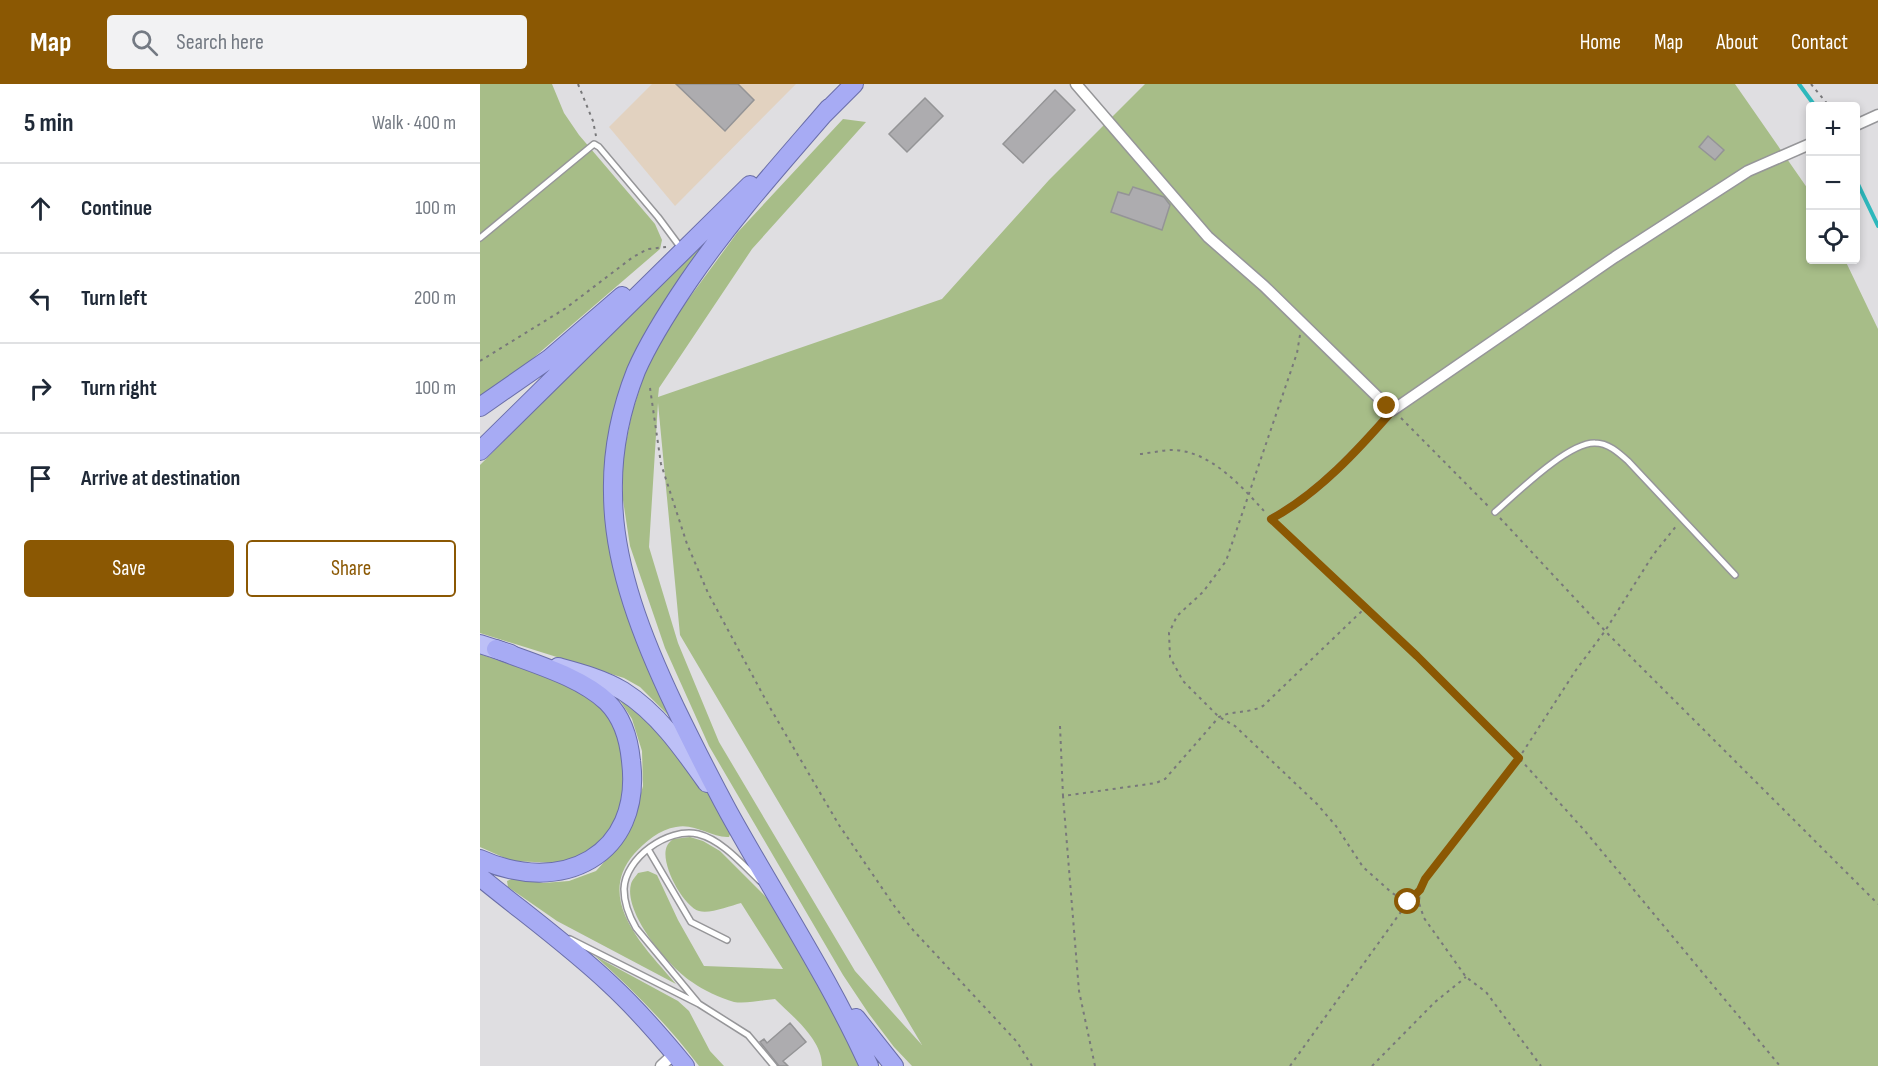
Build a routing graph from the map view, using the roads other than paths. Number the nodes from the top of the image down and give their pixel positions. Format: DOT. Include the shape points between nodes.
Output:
graph roads {
  1 [pos="854,84"];
  2 [pos="1076,84"];
  3 [pos="829,108"];
  4 [pos="1878,116"];
  5 [pos="1860,123"];
  6 [pos="1806,146"];
  7 [pos="480,238"];
  8 [pos="680,246"];
  9 [pos="480,407"];
  10 [pos="1393,410"];
  11 [pos="480,451"];
  12 [pos="1495,512"];
  13 [pos="1271,519"];
  14 [pos="1735,575"];
  15 [pos="488,647"];
  16 [pos="729,813"];
  17 [pos="648,849"];
  18 [pos="480,859"];
  19 [pos="480,878"];
  20 [pos="779,898"];
  21 [pos="549,931"];
  22 [pos="727,940"];
  23 [pos="825,980"];
  24 [pos="699,1004"];
  25 [pos="680,1059"];
  26 [pos="661,1066"];
  27 [pos="774,1066"];
  28 [pos="869,1066"];
  29 [pos="894,1066"];
  1 -- 3 [label="highway"];
  2 -- 10 [label="street" via="1208,237"];
  3 -- 8 [label="highway"];
  3 -- 16 [label="highway" via="719,237 663,319 637,369 617,438 613,495 627,585 658,673"];
  4 -- 5 [label="street"];
  6 -- 10 [label="street" via="1739,177"];
  7 -- 8 [label="lane" via="596,144"];
  8 -- 9 [label="highway" via="549,359"];
  8 -- 11 [label="highway"];
  10 -- 13 [label="lane" via="1360,448 1286,511"];
  12 -- 14 [label="lane" via="1565,453 1596,443 1610,447 1628,460"];
  15 -- 16 [label="main road" via="589,676 622,690 673,738"];
  15 -- 18 [label="highway" via="584,685 608,703 626,734 633,775 625,820 594,858 554,873 533,874"];
  16 -- 20 [label="highway"];
  17 -- 20 [label="lane" via="671,835 704,836 726,849"];
  17 -- 22 [label="lane" via="691,922"];
  17 -- 24 [label="lane" via="628,874 625,903 636,928"];
  19 -- 21 [label="highway"];
  20 -- 23 [label="highway"];
  21 -- 24 [label="lane" via="585,945"];
  21 -- 25 [label="highway" via="613,986"];
  23 -- 28 [label="highway"];
  23 -- 29 [label="highway"];
  24 -- 27 [label="lane" via="747,1035"];
  25 -- 26 [label="street"];
}
